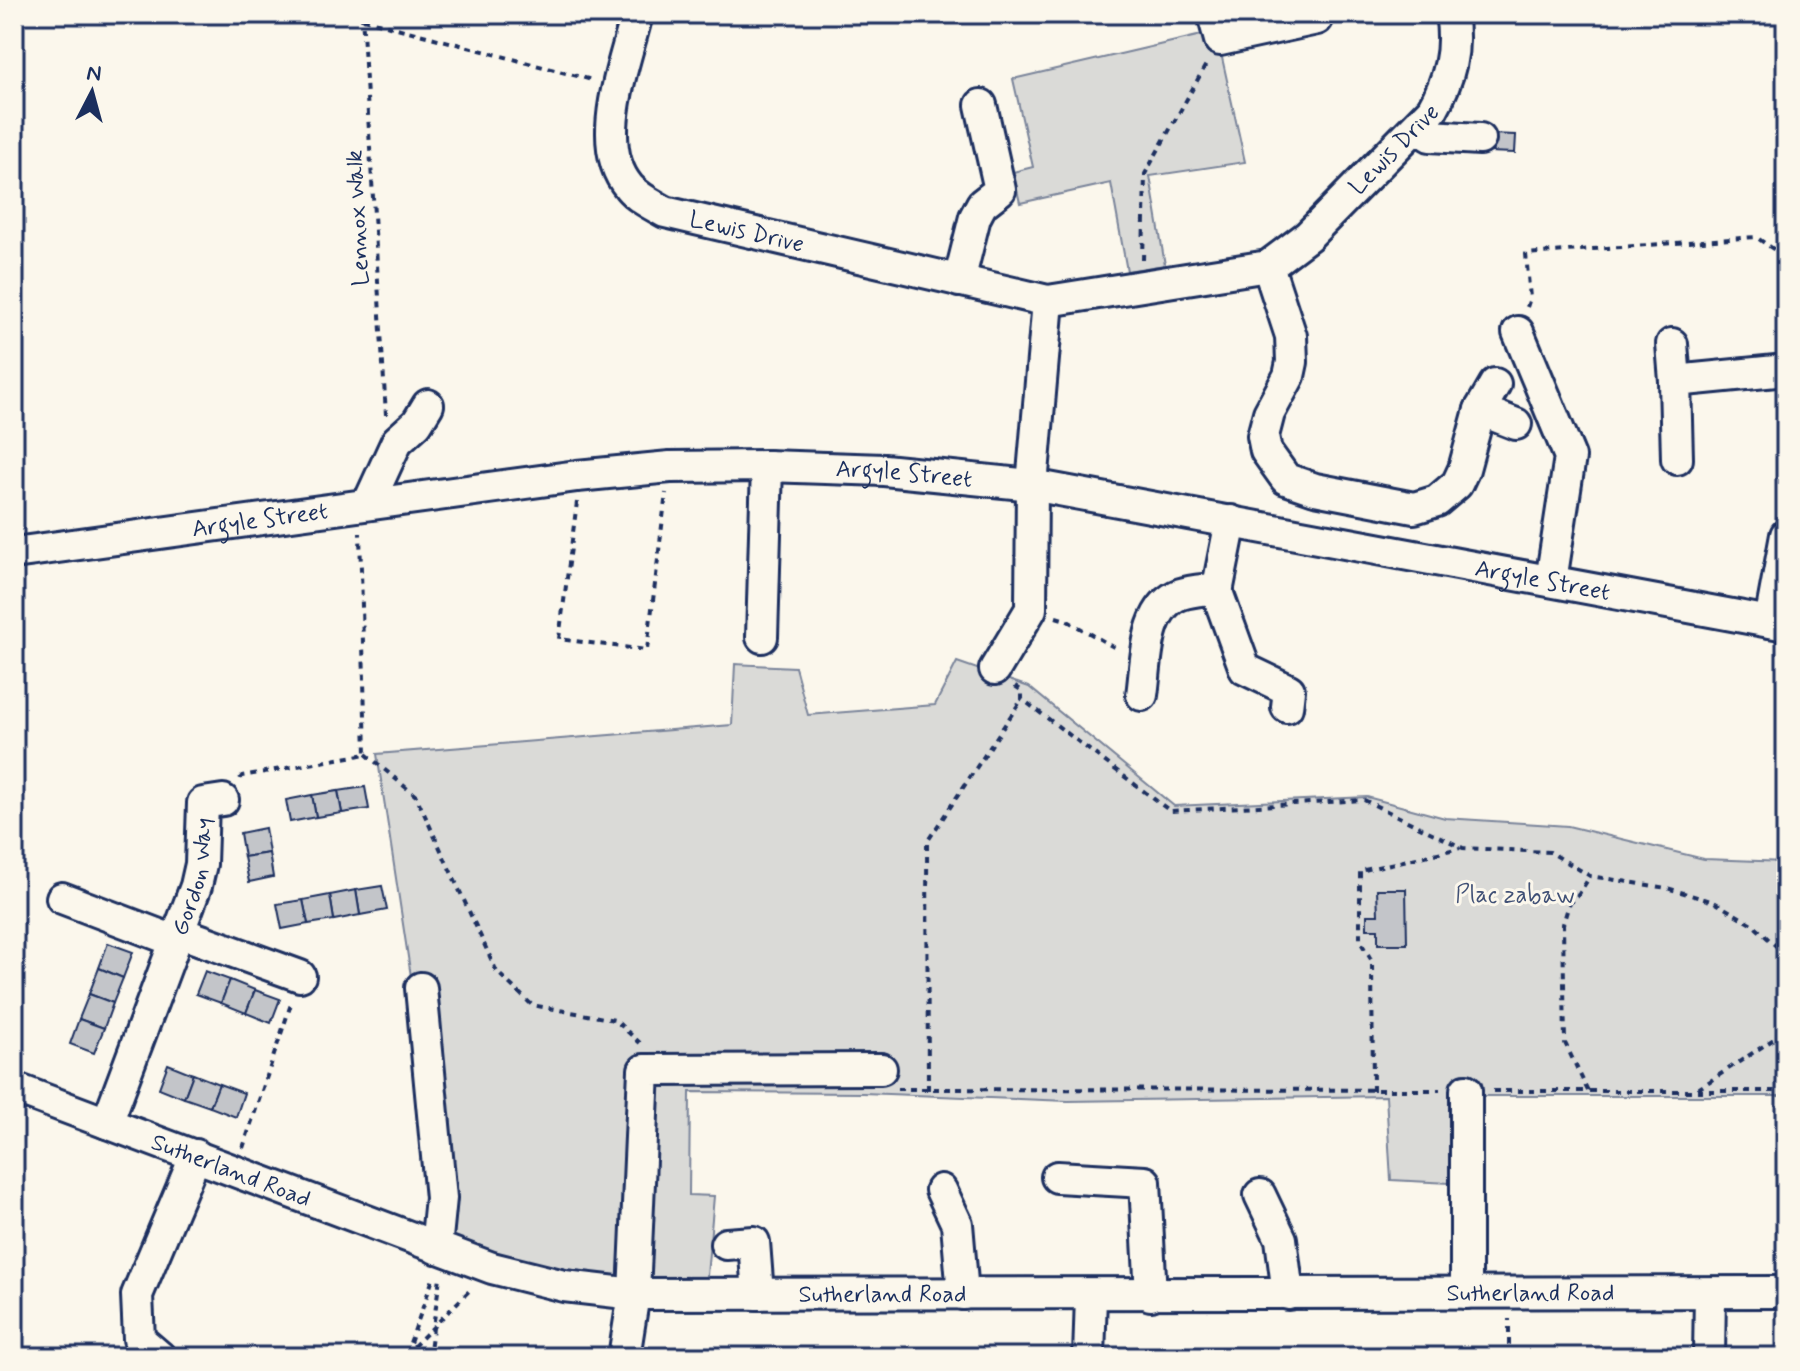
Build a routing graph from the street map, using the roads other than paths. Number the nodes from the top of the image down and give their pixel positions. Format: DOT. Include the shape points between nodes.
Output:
graph roads {
  1 [pos="637,14"];
  2 [pos="1451,14"];
  3 [pos="1317,19"];
  4 [pos="1216,27"];
  5 [pos="981,105"];
  6 [pos="1417,126"];
  7 [pos="1480,139"];
  8 [pos="1268,266"];
  9 [pos="959,281"];
  10 [pos="1048,301"];
  11 [pos="1518,332"];
  12 [pos="1672,344"];
  13 [pos="1786,370"];
  14 [pos="1675,381"];
  15 [pos="1495,384"];
  16 [pos="428,405"];
  17 [pos="1480,410"];
  18 [pos="1516,424"];
  19 [pos="1677,459"];
  20 [pos="767,466"];
  21 [pos="1032,485"];
  22 [pos="364,503"];
  23 [pos="1231,521"];
  24 [pos="1786,535"];
  25 [pos="14,553"];
  26 [pos="1551,581"];
  27 [pos="1218,588"];
  28 [pos="1778,623"];
  29 [pos="762,637"];
  30 [pos="995,669"];
  31 [pos="1145,680"];
  32 [pos="1287,707"];
  33 [pos="223,800"];
  34 [pos="62,898"];
  35 [pos="177,936"];
  36 [pos="300,976"];
  37 [pos="421,988"];
  38 [pos="881,1069"];
  39 [pos="14,1088"];
  40 [pos="1466,1090"];
  41 [pos="107,1123"];
  42 [pos="196,1155"];
  43 [pos="1057,1177"];
  44 [pos="941,1190"];
  45 [pos="1260,1195"];
  46 [pos="726,1244"];
  47 [pos="440,1249"];
  48 [pos="1786,1292"];
  49 [pos="1466,1293"];
  50 [pos="1710,1293"];
  51 [pos="634,1294"];
  52 [pos="758,1294"];
  53 [pos="963,1294"];
  54 [pos="1288,1294"];
  55 [pos="1151,1295"];
  56 [pos="1091,1296"];
  57 [pos="160,1357"];
  58 [pos="624,1357"];
  59 [pos="1089,1357"];
  60 [pos="1709,1357"];
  1 -- 9 [label="street, Lewis Drive" via="610,135 616,165 629,188 665,212"];
  2 -- 6 [label="street, Lewis Drive" via="1453,59 1444,88"];
  3 -- 4 [label="street"];
  5 -- 9 [label="street" via="1000,190 975,217"];
  6 -- 7 [label="street" via="1430,136"];
  6 -- 8 [label="street, Lewis Drive" via="1308,236"];
  8 -- 10 [label="street, Lewis Drive"];
  8 -- 17 [label="street" via="1291,336 1292,362 1263,436 1266,451 1286,479 1414,508 1437,501 1457,484"];
  9 -- 10 [label="street, Lewis Drive"];
  10 -- 21 [label="street"];
  11 -- 26 [label="street" via="1570,457"];
  12 -- 14 [label="street"];
  13 -- 14 [label="street"];
  14 -- 19 [label="street"];
  15 -- 17 [label="street"];
  16 -- 22 [label="street" via="397,441"];
  17 -- 18 [label="street"];
  20 -- 21 [label="street, Argyle Street" via="884,470"];
  20 -- 22 [label="street, Argyle Street" via="670,467"];
  20 -- 29 [label="street"];
  21 -- 23 [label="street, Argyle Street"];
  21 -- 30 [label="street" via="1031,609"];
  22 -- 25 [label="street, Argyle Street"];
  23 -- 26 [label="street, Argyle Street"];
  23 -- 27 [label="street"];
  24 -- 28 [label="street"];
  26 -- 28 [label="street, Argyle Street"];
  27 -- 31 [label="street" via="1180,594 1159,610 1150,630"];
  27 -- 32 [label="street" via="1245,669 1289,690"];
  33 -- 35 [label="street, Gordon Way" via="203,803 201,864"];
  34 -- 35 [label="street"];
  35 -- 36 [label="street"];
  35 -- 41 [label="street, Gordon Way"];
  37 -- 47 [label="street" via="441,1198"];
  38 -- 51 [label="street" via="644,1070"];
  39 -- 41 [label="street, Sutherland Road"];
  40 -- 49 [label="street"];
  41 -- 42 [label="street, Sutherland Road"];
  42 -- 47 [label="street, Sutherland Road"];
  42 -- 57 [label="street" via="137,1295 139,1339"];
  43 -- 55 [label="street" via="1145,1182"];
  44 -- 53 [label="street" via="957,1224"];
  45 -- 54 [label="street" via="1281,1239"];
  46 -- 52 [label="street" via="754,1242"];
  47 -- 51 [label="street, Sutherland Road" via="564,1286"];
  48 -- 50 [label="street, Sutherland Road"];
  49 -- 50 [label="street, Sutherland Road"];
  49 -- 54 [label="street, Sutherland Road"];
  50 -- 60 [label="street"];
  51 -- 52 [label="street, Sutherland Road"];
  51 -- 58 [label="street"];
  52 -- 53 [label="street, Sutherland Road"];
  53 -- 56 [label="street, Sutherland Road"];
  54 -- 55 [label="street, Sutherland Road"];
  55 -- 56 [label="street, Sutherland Road"];
  56 -- 59 [label="street"];
}
